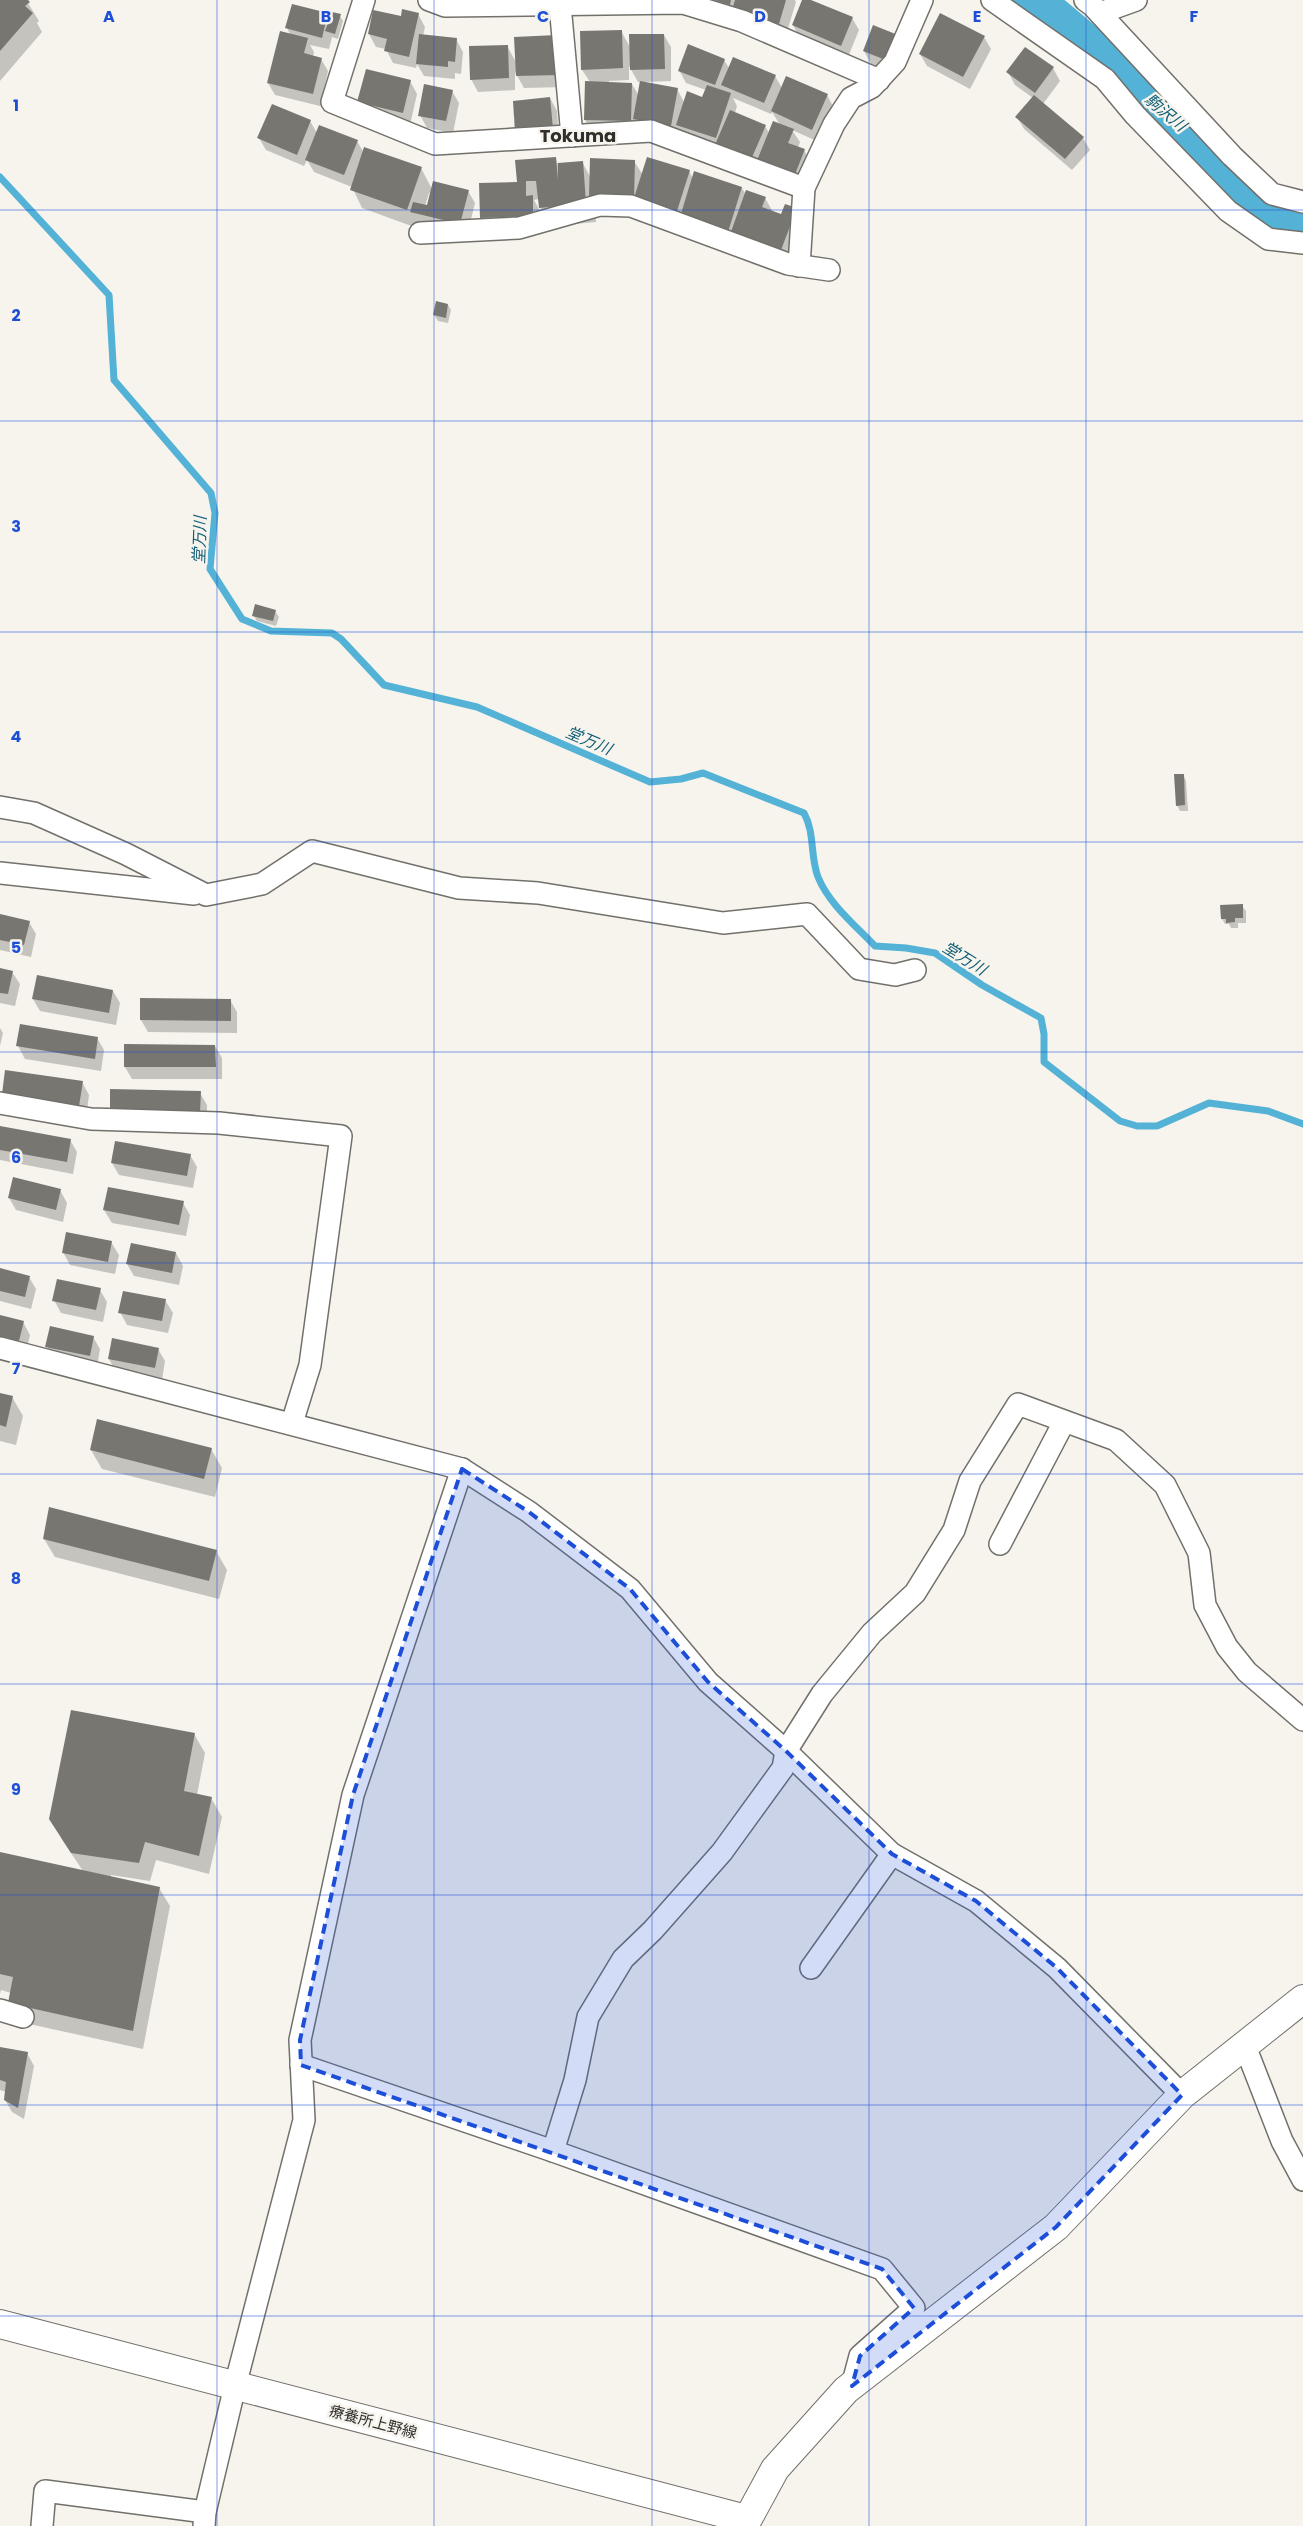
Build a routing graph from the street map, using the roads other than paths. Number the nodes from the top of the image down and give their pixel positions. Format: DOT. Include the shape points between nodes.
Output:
graph roads {
  1 [pos="364,0"];
  2 [pos="429,0"];
  3 [pos="922,0"];
  4 [pos="992,0"];
  5 [pos="1136,0"];
  6 [pos="560,5"];
  7 [pos="1093,7"];
  8 [pos="879,80"];
  9 [pos="572,136"];
  10 [pos="804,188"];
  11 [pos="1303,202"];
  12 [pos="420,233"];
  13 [pos="1303,243"];
  14 [pos="799,266"];
  15 [pos="829,270"];
  16 [pos="0,807"];
  17 [pos="0,873"];
  18 [pos="206,895"];
  19 [pos="915,970"];
  20 [pos="0,1103"];
  21 [pos="0,1348"];
  22 [pos="1064,1422"];
  23 [pos="292,1423"];
  24 [pos="462,1469"];
  25 [pos="1000,1544"];
  26 [pos="1303,1720"];
  27 [pos="786,1751"];
  28 [pos="892,1854"];
  29 [pos="811,1968"];
  30 [pos="1303,1999"];
  31 [pos="0,2010"];
  32 [pos="23,2017"];
  33 [pos="1245,2046"];
  34 [pos="301,2065"];
  35 [pos="1182,2095"];
  36 [pos="553,2151"];
  37 [pos="1303,2180"];
  38 [pos="0,2324"];
  39 [pos="235,2386"];
  40 [pos="852,2386"];
  41 [pos="204,2519"];
  42 [pos="745,2523"];
  43 [pos="42,2526"];
  1 -- 9 [label="street" via="332,102 435,144"];
  2 -- 6 [label="street" via="444,6"];
  3 -- 8 [label="street" via="895,62"];
  4 -- 13 [label="street" via="1105,78 1135,115 1228,211 1268,239"];
  5 -- 7 [label="street"];
  6 -- 8 [label="street" via="684,3 742,22"];
  6 -- 9 [label="street"];
  7 -- 11 [label="street" via="1232,156 1272,194"];
  8 -- 10 [label="street" via="851,98 834,124"];
  9 -- 10 [label="street" via="651,131"];
  10 -- 14 [label="street"];
  12 -- 14 [label="street" via="519,228 600,205 631,206"];
  14 -- 15 [label="street"];
  16 -- 18 [label="street" via="34,812"];
  17 -- 18 [label="street"];
  18 -- 19 [label="street" via="262,884 312,851 459,888 538,893 723,923 807,914 859,969 895,975"];
  20 -- 23 [label="street" via="91,1119 219,1123 341,1136 310,1365"];
  21 -- 23 [label="street"];
  22 -- 25 [label="street"];
  22 -- 26 [label="street" via="1116,1440 1165,1485 1199,1553 1204,1605 1227,1647 1248,1672"];
  22 -- 27 [label="street" via="1018,1404 970,1481 954,1530 915,1593 872,1633 822,1694"];
  23 -- 24 [label="street"];
  24 -- 27 [label="street" via="529,1512 630,1589 708,1682"];
  24 -- 34 [label="street" via="353,1795 300,2040"];
  27 -- 28 [label="street"];
  27 -- 36 [label="street" via="783,1768 722,1852 623,1959 588,2017 575,2080"];
  28 -- 29 [label="street"];
  28 -- 35 [label="street" via="976,1901 1050,1962"];
  30 -- 33 [label="street"];
  31 -- 32 [label="street"];
  33 -- 35 [label="street"];
  33 -- 37 [label="street" via="1282,2141"];
  34 -- 36 [label="street"];
  34 -- 39 [label="street" via="304,2120"];
  35 -- 40 [label="street" via="1056,2226"];
  36 -- 40 [label="street" via="882,2269 914,2308 860,2356"];
  38 -- 39 [label="street, 療養所上野線"];
  39 -- 41 [label="street"];
  39 -- 42 [label="street, 療養所上野線"];
  40 -- 42 [label="street" via="775,2469"];
  41 -- 43 [label="street" via="45,2491"];
}
